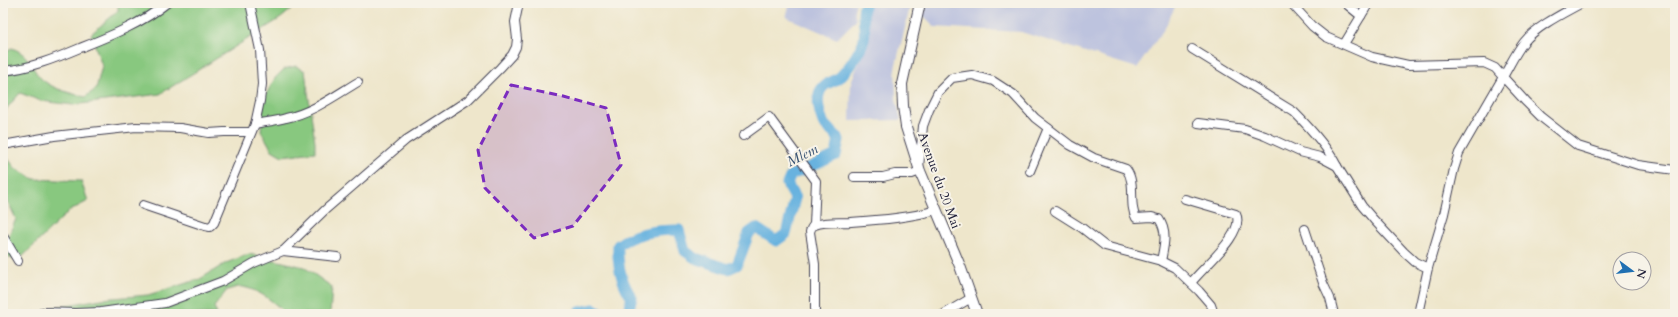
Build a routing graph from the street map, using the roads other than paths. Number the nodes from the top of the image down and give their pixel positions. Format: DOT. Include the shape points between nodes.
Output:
graph roads {
  1 [pos="167,3"];
  2 [pos="250,3"];
  3 [pos="519,3"];
  4 [pos="920,3"];
  5 [pos="1291,3"];
  6 [pos="1345,3"];
  7 [pos="1370,3"];
  8 [pos="1582,3"];
  9 [pos="1361,16"];
  10 [pos="1344,44"];
  11 [pos="1192,49"];
  12 [pos="3,71"];
  13 [pos="1503,77"];
  14 [pos="358,82"];
  15 [pos="1198,123"];
  16 [pos="255,124"];
  17 [pos="1048,128"];
  18 [pos="251,132"];
  19 [pos="742,136"];
  20 [pos="3,145"];
  21 [pos="1337,166"];
  22 [pos="919,169"];
  23 [pos="1675,170"];
  24 [pos="1030,171"];
  25 [pos="854,176"];
  26 [pos="1185,199"];
  27 [pos="143,205"];
  28 [pos="936,210"];
  29 [pos="1055,211"];
  30 [pos="814,225"];
  31 [pos="1305,229"];
  32 [pos="3,236"];
  33 [pos="283,251"];
  34 [pos="337,257"];
  35 [pos="18,261"];
  36 [pos="1161,261"];
  37 [pos="1428,268"];
  38 [pos="1191,283"];
  39 [pos="971,298"];
  40 [pos="43,312"];
  41 [pos="815,314"];
  42 [pos="944,314"];
  43 [pos="977,314"];
  44 [pos="1214,314"];
  45 [pos="1334,314"];
  46 [pos="1418,314"];
  1 -- 12 [label="street" via="144,19 95,42 44,63 24,69"];
  2 -- 16 [label="street" via="260,50 262,84"];
  3 -- 33 [label="street" via="515,22 516,47 500,68 468,100 406,140 325,210"];
  4 -- 22 [label="main road, Avenue du 20 Mai" via="902,84 906,127"];
  5 -- 10 [label="street" via="1326,37"];
  6 -- 9 [label="street"];
  7 -- 9 [label="street"];
  8 -- 13 [label="street" via="1525,40"];
  9 -- 10 [label="street"];
  10 -- 13 [label="street" via="1372,57 1408,65 1484,64 1495,68"];
  11 -- 21 [label="street" via="1294,112 1331,154"];
  13 -- 23 [label="street" via="1542,117 1578,146 1638,165"];
  13 -- 37 [label="street" via="1459,153"];
  14 -- 16 [label="street" via="301,113"];
  15 -- 21 [label="street" via="1245,129 1300,152 1320,157"];
  16 -- 18 [label="street"];
  17 -- 22 [label="street" via="1013,94 993,81 972,75 952,78 938,92 923,126"];
  17 -- 24 [label="street"];
  17 -- 36 [label="street" via="1094,158 1129,172 1136,218 1152,217 1159,219 1163,224 1165,234"];
  18 -- 20 [label="street" via="209,133 180,128 136,127 54,136"];
  18 -- 27 [label="street" via="214,223 210,226 190,222"];
  19 -- 30 [label="street" via="769,117 816,181"];
  21 -- 37 [label="street" via="1374,220 1415,262"];
  22 -- 25 [label="street" via="912,174"];
  22 -- 28 [label="main road, Avenue du 20 Mai"];
  26 -- 38 [label="street" via="1236,214 1238,219 1238,225 1228,241"];
  28 -- 30 [label="street" via="906,217"];
  28 -- 39 [label="main road, Avenue du 20 Mai"];
  29 -- 36 [label="street" via="1105,246"];
  30 -- 41 [label="street" via="810,232 815,264"];
  31 -- 45 [label="street"];
  32 -- 35 [label="street"];
  33 -- 34 [label="street"];
  33 -- 40 [label="street" via="254,263 223,281 164,303 101,312"];
  36 -- 38 [label="street" via="1175,268"];
  37 -- 46 [label="street"];
  38 -- 44 [label="street" via="1211,305"];
  39 -- 42 [label="street"];
  39 -- 43 [label="main road, Avenue du 20 Mai"];
}
